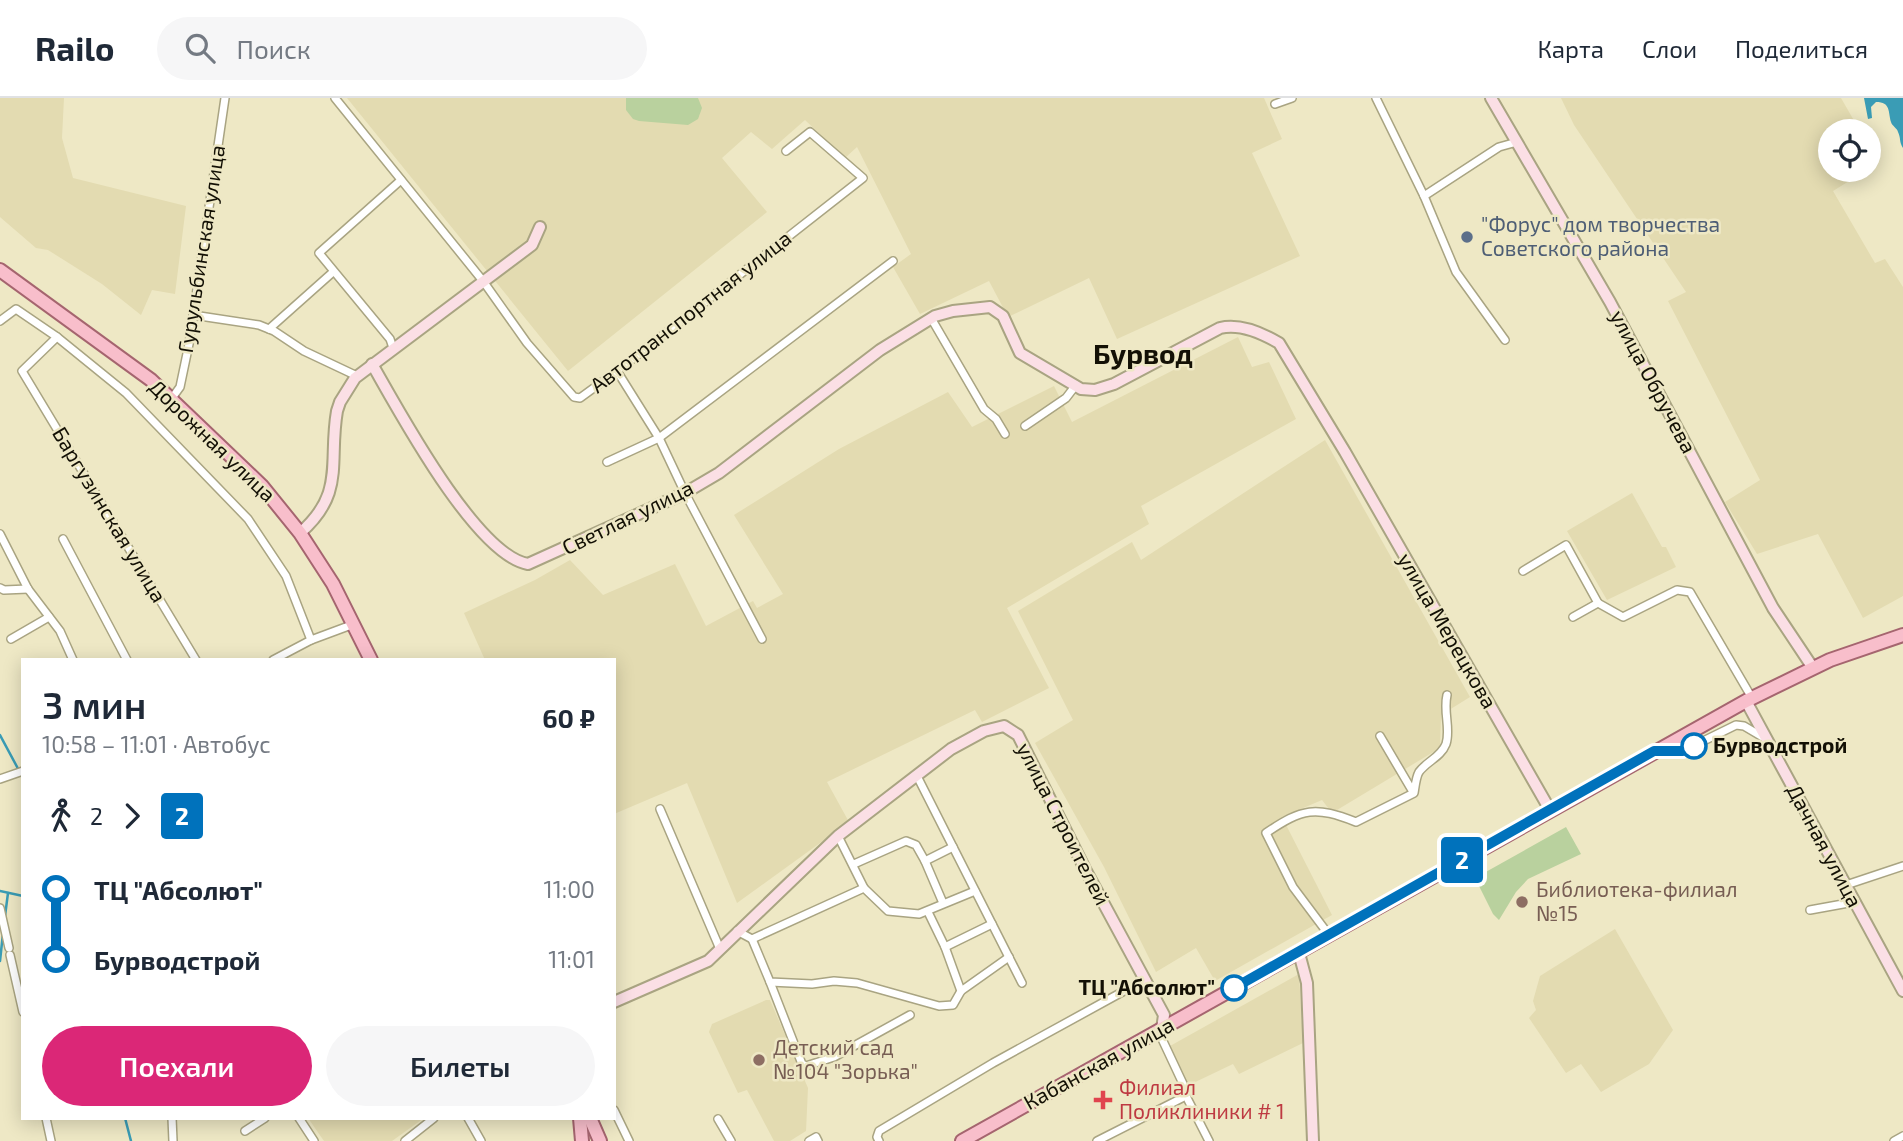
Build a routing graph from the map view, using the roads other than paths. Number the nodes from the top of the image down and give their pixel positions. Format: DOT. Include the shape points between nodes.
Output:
graph roads {
  1 [pos="225,98"];
  2 [pos="335,98"];
  3 [pos="1292,98"];
  4 [pos="1376,98"];
  5 [pos="1491,98"];
  6 [pos="1275,104"];
  7 [pos="1517,142"];
  8 [pos="786,151"];
  9 [pos="401,180"];
  10 [pos="1424,195"];
  11 [pos="540,227"];
  12 [pos="893,261"];
  13 [pos="0,264"];
  14 [pos="0,270"];
  15 [pos="333,272"];
  16 [pos="483,281"];
  17 [pos="16,282"];
  18 [pos="193,315"];
  19 [pos="933,317"];
  20 [pos="0,321"];
  21 [pos="269,329"];
  22 [pos="57,337"];
  23 [pos="1505,340"];
  24 [pos="393,348"];
  25 [pos="372,364"];
  26 [pos="617,371"];
  27 [pos="358,376"];
  28 [pos="1076,385"];
  29 [pos="172,398"];
  30 [pos="1025,426"];
  31 [pos="1005,434"];
  32 [pos="659,438"];
  33 [pos="607,462"];
  34 [pos="685,493"];
  35 [pos="300,533"];
  36 [pos="0,534"];
  37 [pos="63,539"];
  38 [pos="1523,570"];
  39 [pos="0,588"];
  40 [pos="28,589"];
  41 [pos="1598,603"];
  42 [pos="49,617"];
  43 [pos="1573,617"];
  44 [pos="354,624"];
  45 [pos="1903,635"];
  46 [pos="11,639"];
  47 [pos="762,639"];
  48 [pos="311,640"];
  49 [pos="72,658"];
  50 [pos="126,658"];
  51 [pos="195,658"];
  52 [pos="277,658"];
  53 [pos="370,658"];
  54 [pos="1813,668"];
  55 [pos="1447,695"];
  56 [pos="1749,699"];
  57 [pos="1380,736"];
  58 [pos="1767,740"];
  59 [pos="1654,751"];
  60 [pos="21,772"];
  61 [pos="917,776"];
  62 [pos="0,779"];
  63 [pos="1414,793"];
  64 [pos="660,809"];
  65 [pos="1550,810"];
  66 [pos="838,836"];
  67 [pos="953,847"];
  68 [pos="925,861"];
  69 [pos="854,864"];
  70 [pos="1903,866"];
  71 [pos="1846,885"];
  72 [pos="864,887"];
  73 [pos="975,891"];
  74 [pos="1854,902"];
  75 [pos="943,903"];
  76 [pos="0,908"];
  77 [pos="1810,910"];
  78 [pos="928,912"];
  79 [pos="992,924"];
  80 [pos="737,931"];
  81 [pos="1330,936"];
  82 [pos="752,939"];
  83 [pos="945,947"];
  84 [pos="720,949"];
  85 [pos="1299,953"];
  86 [pos="1009,957"];
  87 [pos="1146,981"];
  88 [pos="770,982"];
  89 [pos="1022,984"];
  90 [pos="961,991"];
  91 [pos="1903,991"];
  92 [pos="616,1001"];
  93 [pos="21,1003"];
  94 [pos="910,1015"];
  95 [pos="1162,1028"];
  96 [pos="1185,1094"];
  97 [pos="616,1114"];
  98 [pos="718,1119"];
  99 [pos="46,1120"];
  100 [pos="172,1120"];
  101 [pos="262,1120"];
  102 [pos="300,1120"];
  103 [pos="431,1120"];
  104 [pos="469,1120"];
  105 [pos="580,1120"];
  106 [pos="591,1120"];
  107 [pos="245,1131"];
  108 [pos="1903,1136"];
  109 [pos="51,1141"];
  110 [pos="173,1141"];
  111 [pos="314,1141"];
  112 [pos="405,1141"];
  113 [pos="481,1141"];
  114 [pos="582,1141"];
  115 [pos="600,1141"];
  116 [pos="629,1141"];
  117 [pos="732,1141"];
  118 [pos="808,1141"];
  119 [pos="818,1141"];
  120 [pos="879,1141"];
  121 [pos="962,1141"];
  122 [pos="1097,1141"];
  123 [pos="1209,1141"];
  124 [pos="1313,1141"];
  125 [pos="1894,1141"];
  1 -- 18 [label="street, Гурульбинская улица"];
  2 -- 9 [label="street, Автотранспортная улица"];
  3 -- 6 [label="street"];
  4 -- 10 [label="street"];
  5 -- 7 [label="street, улица Обручева"];
  7 -- 10 [label="street" via="1499,147"];
  7 -- 54 [label="street, улица Обручева" via="1610,302 1773,608"];
  8 -- 26 [label="street, Автотранспортная улица" via="810,132 863,178"];
  9 -- 15 [label="street" via="319,253"];
  9 -- 16 [label="street, Автотранспортная улица"];
  10 -- 23 [label="street" via="1456,272"];
  11 -- 16 [label="street" via="532,246"];
  12 -- 32 [label="street"];
  13 -- 17 [label="main road"];
  14 -- 17 [label="main road, Дорожная улица"];
  15 -- 21 [label="street"];
  15 -- 24 [label="street"];
  16 -- 24 [label="street"];
  16 -- 26 [label="street, Автотранспортная улица" via="527,343 574,397 580,398"];
  17 -- 29 [label="main road, Дорожная улица"];
  18 -- 21 [label="street"];
  18 -- 29 [label="street, Гурульбинская улица" via="180,387"];
  19 -- 28 [label="street" via="990,307 1003,316 1020,353"];
  19 -- 31 [label="street" via="984,409"];
  19 -- 34 [label="street, Светлая улица" via="880,350 719,473"];
  20 -- 22 [label="street" via="16,309"];
  21 -- 27 [label="street"];
  22 -- 48 [label="street" via="126,394 248,519 286,576"];
  22 -- 51 [label="street, Баргузинская улица" via="22,371"];
  24 -- 25 [label="street"];
  25 -- 27 [label="street"];
  25 -- 34 [label="street, Светлая улица" via="452,494 494,545 518,562 537,562"];
  26 -- 32 [label="street"];
  27 -- 35 [label="street" via="337,411 330,492 312,523"];
  28 -- 30 [label="street" via="1066,398"];
  28 -- 65 [label="street, улица Мерецкова" via="1095,390 1114,384 1230,325 1265,334 1279,343"];
  29 -- 35 [label="main road, Дорожная улица" via="262,486"];
  32 -- 33 [label="street"];
  32 -- 34 [label="street"];
  34 -- 47 [label="street"];
  35 -- 44 [label="main road, Дорожная улица"];
  36 -- 40 [label="street"];
  37 -- 50 [label="street"];
  38 -- 41 [label="street" via="1566,545"];
  39 -- 40 [label="street"];
  40 -- 42 [label="street"];
  41 -- 43 [label="street"];
  41 -- 56 [label="street" via="1623,617 1677,590 1690,592"];
  42 -- 46 [label="street"];
  42 -- 49 [label="street"];
  44 -- 48 [label="street"];
  44 -- 53 [label="main road, Дорожная улица"];
  45 -- 54 [label="main road, Кабанская улица"];
  48 -- 52 [label="street"];
  54 -- 56 [label="main road, Кабанская улица"];
  55 -- 63 [label="street" via="1446,744 1418,773"];
  56 -- 58 [label="street, Дачная улица"];
  56 -- 59 [label="main road, Кабанская улица"];
  57 -- 63 [label="street"];
  58 -- 59 [label="street" via="1736,725 1683,751"];
  58 -- 71 [label="street, Дачная улица"];
  59 -- 65 [label="main road, Кабанская улица"];
  60 -- 62 [label="street"];
  61 -- 66 [label="street, улица Строителей"];
  61 -- 67 [label="street"];
  61 -- 87 [label="street, улица Строителей" via="984,731 1004,726 1012,729"];
  63 -- 81 [label="street" via="1356,822 1315,810 1266,833 1293,887"];
  64 -- 84 [label="street"];
  65 -- 81 [label="main road, Кабанская улица"];
  66 -- 69 [label="street"];
  66 -- 80 [label="street, улица Строителей"];
  67 -- 68 [label="street"];
  67 -- 73 [label="street"];
  68 -- 69 [label="street" via="916,845 906,841"];
  68 -- 75 [label="street"];
  69 -- 72 [label="street"];
  70 -- 71 [label="street"];
  71 -- 74 [label="street, Дачная улица"];
  72 -- 78 [label="street" via="888,911"];
  72 -- 82 [label="street"];
  73 -- 75 [label="street"];
  73 -- 79 [label="street"];
  74 -- 77 [label="street"];
  74 -- 91 [label="street, Дачная улица"];
  75 -- 78 [label="street"];
  76 -- 93 [label="street"];
  78 -- 83 [label="street"];
  79 -- 83 [label="street"];
  79 -- 86 [label="street"];
  80 -- 82 [label="street"];
  80 -- 84 [label="street, улица Строителей"];
  81 -- 85 [label="main road, Кабанская улица"];
  82 -- 88 [label="street"];
  83 -- 90 [label="street"];
  84 -- 92 [label="street, улица Строителей" via="708,961"];
  85 -- 95 [label="main road, Кабанская улица"];
  85 -- 124 [label="street" via="1307,983"];
  86 -- 89 [label="street"];
  86 -- 90 [label="street"];
  87 -- 95 [label="street, улица Строителей" via="1164,1015"];
  87 -- 120 [label="street" via="879,1131"];
  88 -- 90 [label="street" via="857,983 939,1006 953,1005"];
  88 -- 94 [label="street" via="806,1066 834,1057"];
  95 -- 96 [label="street" via="1162,1039"];
  95 -- 121 [label="main road, Кабанская улица"];
  96 -- 122 [label="street"];
  96 -- 123 [label="street"];
  97 -- 116 [label="street"];
  98 -- 117 [label="street"];
  99 -- 109 [label="street"];
  100 -- 110 [label="street"];
  101 -- 107 [label="street"];
  102 -- 111 [label="street"];
  103 -- 112 [label="street"];
  104 -- 113 [label="street"];
  105 -- 114 [label="main road"];
  106 -- 115 [label="main road"];
  108 -- 125 [label="street"];
  118 -- 119 [label="street" via="816,1137"];
}
